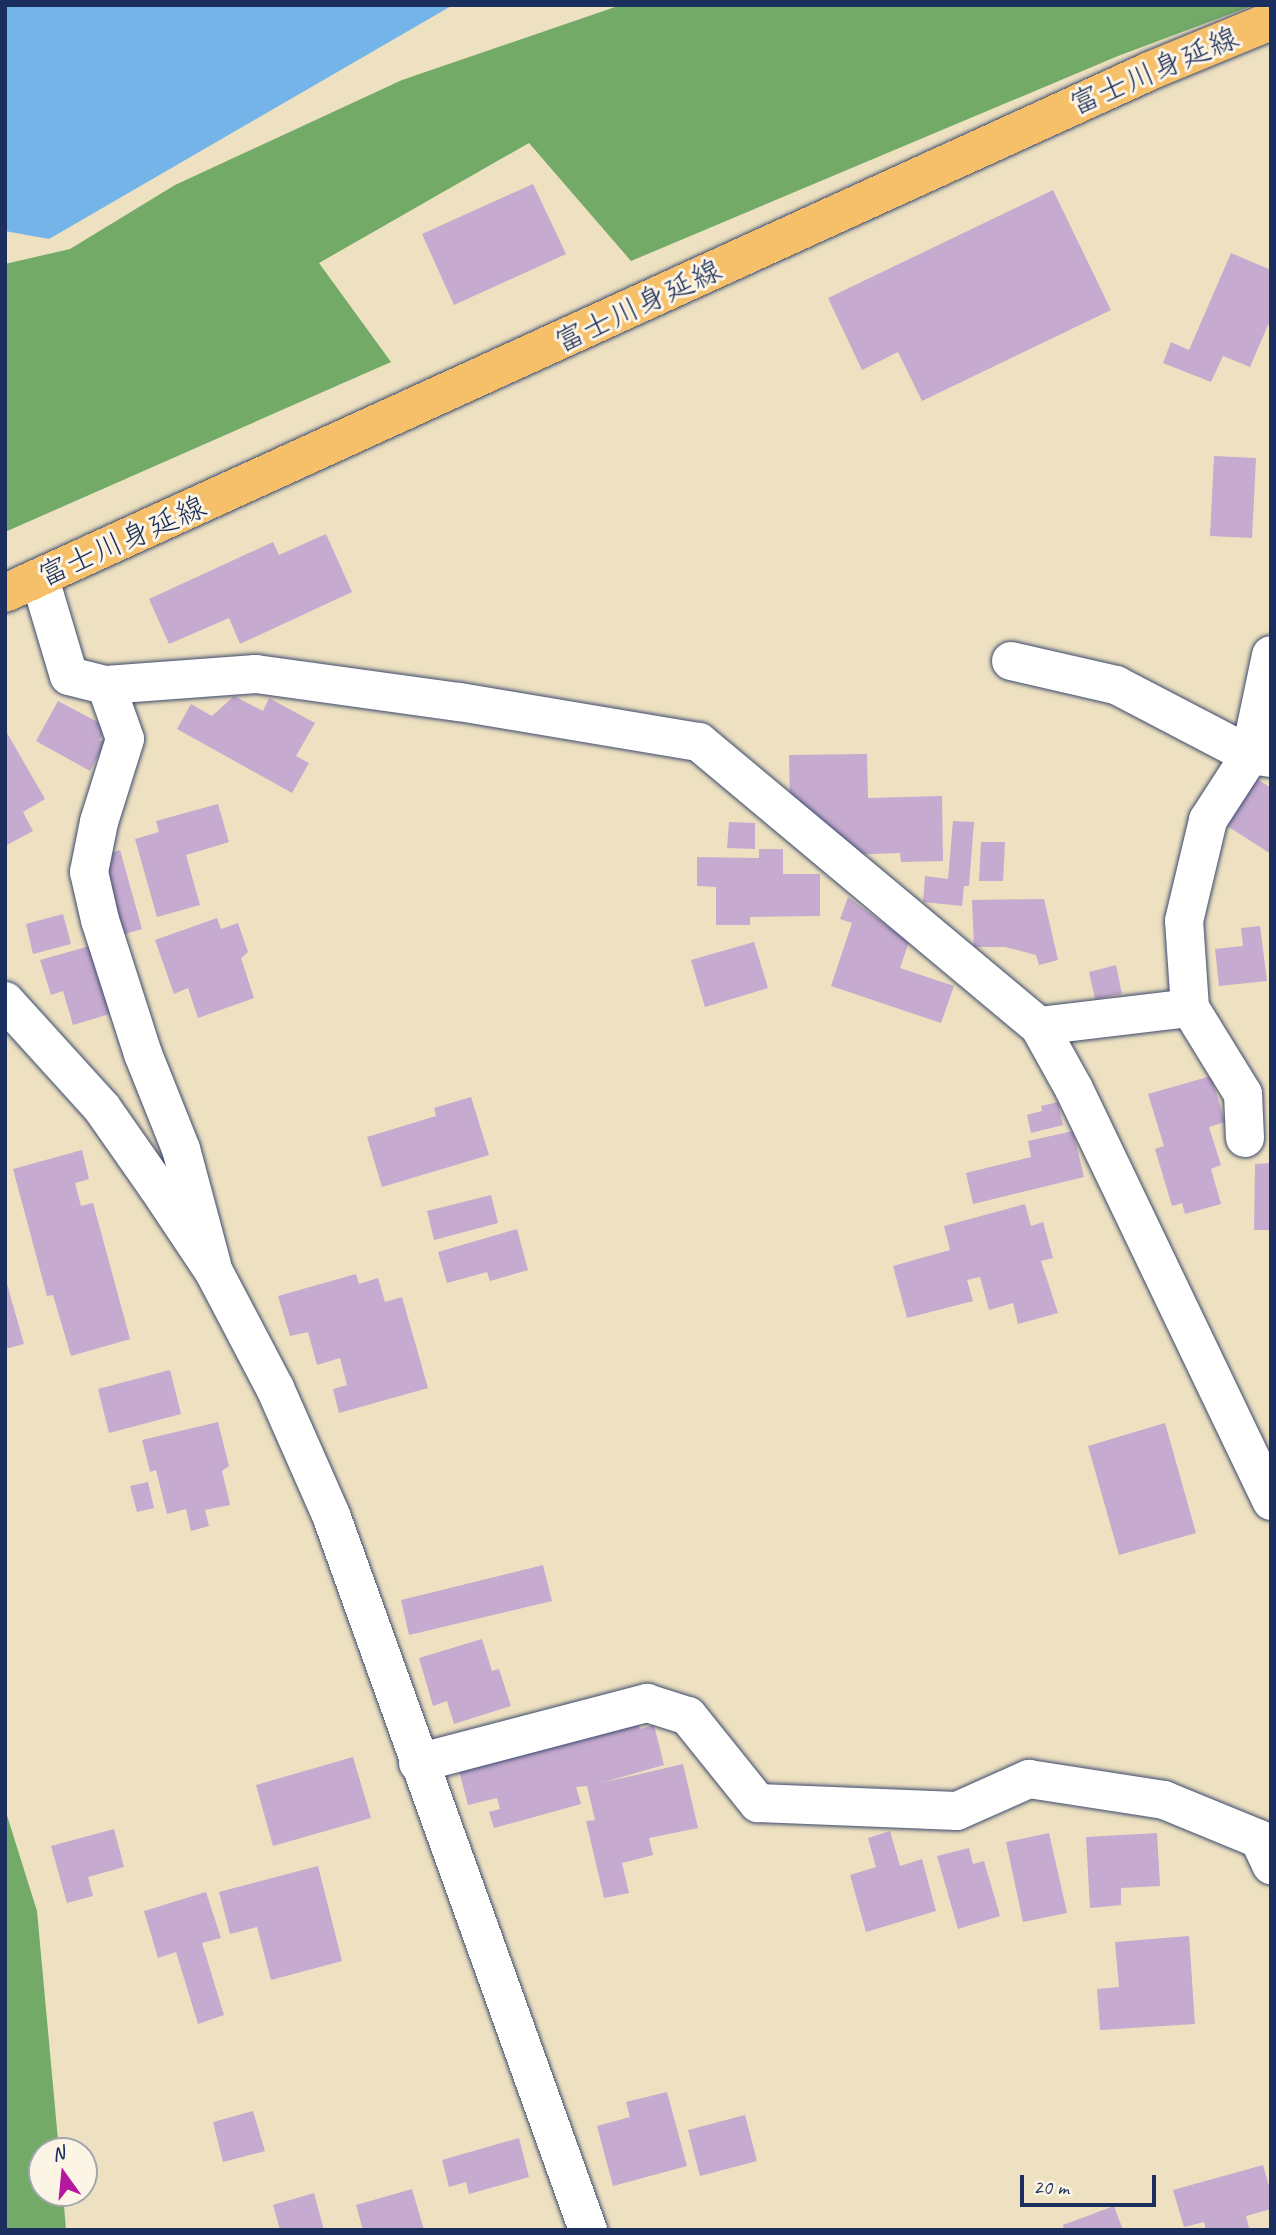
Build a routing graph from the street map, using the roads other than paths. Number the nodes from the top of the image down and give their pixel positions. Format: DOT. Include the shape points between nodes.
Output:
graph roads {
  1 [pos="1271,21"];
  2 [pos="40,579"];
  3 [pos="5,593"];
  4 [pos="1271,655"];
  5 [pos="1011,661"];
  6 [pos="106,685"];
  7 [pos="1260,756"];
  8 [pos="5,1001"];
  9 [pos="1190,1008"];
  10 [pos="1039,1026"];
  11 [pos="1245,1138"];
  12 [pos="214,1272"];
  13 [pos="1271,1501"];
  14 [pos="418,1763"];
  15 [pos="1271,1864"];
  16 [pos="588,2230"];
  1 -- 2 [label="main road, 富士川身延線" via="1139,76"];
  2 -- 3 [label="main road, 富士川身延線"];
  2 -- 6 [label="street" via="69,676"];
  4 -- 7 [label="street"];
  5 -- 7 [label="street" via="1116,685"];
  6 -- 10 [label="street" via="256,674 699,742"];
  6 -- 12 [label="street" via="125,740 99,822 89,872 143,1054 181,1149"];
  7 -- 9 [label="street" via="1208,820 1184,921"];
  8 -- 12 [label="street" via="102,1108"];
  9 -- 10 [label="street"];
  9 -- 11 [label="street" via="1243,1094"];
  10 -- 13 [label="street" via="1074,1089"];
  12 -- 14 [label="street" via="275,1388 331,1515"];
  14 -- 15 [label="street" via="647,1703 688,1716 758,1803 957,1811 1029,1779 1164,1800 1259,1839"];
  14 -- 16 [label="street"];
}
